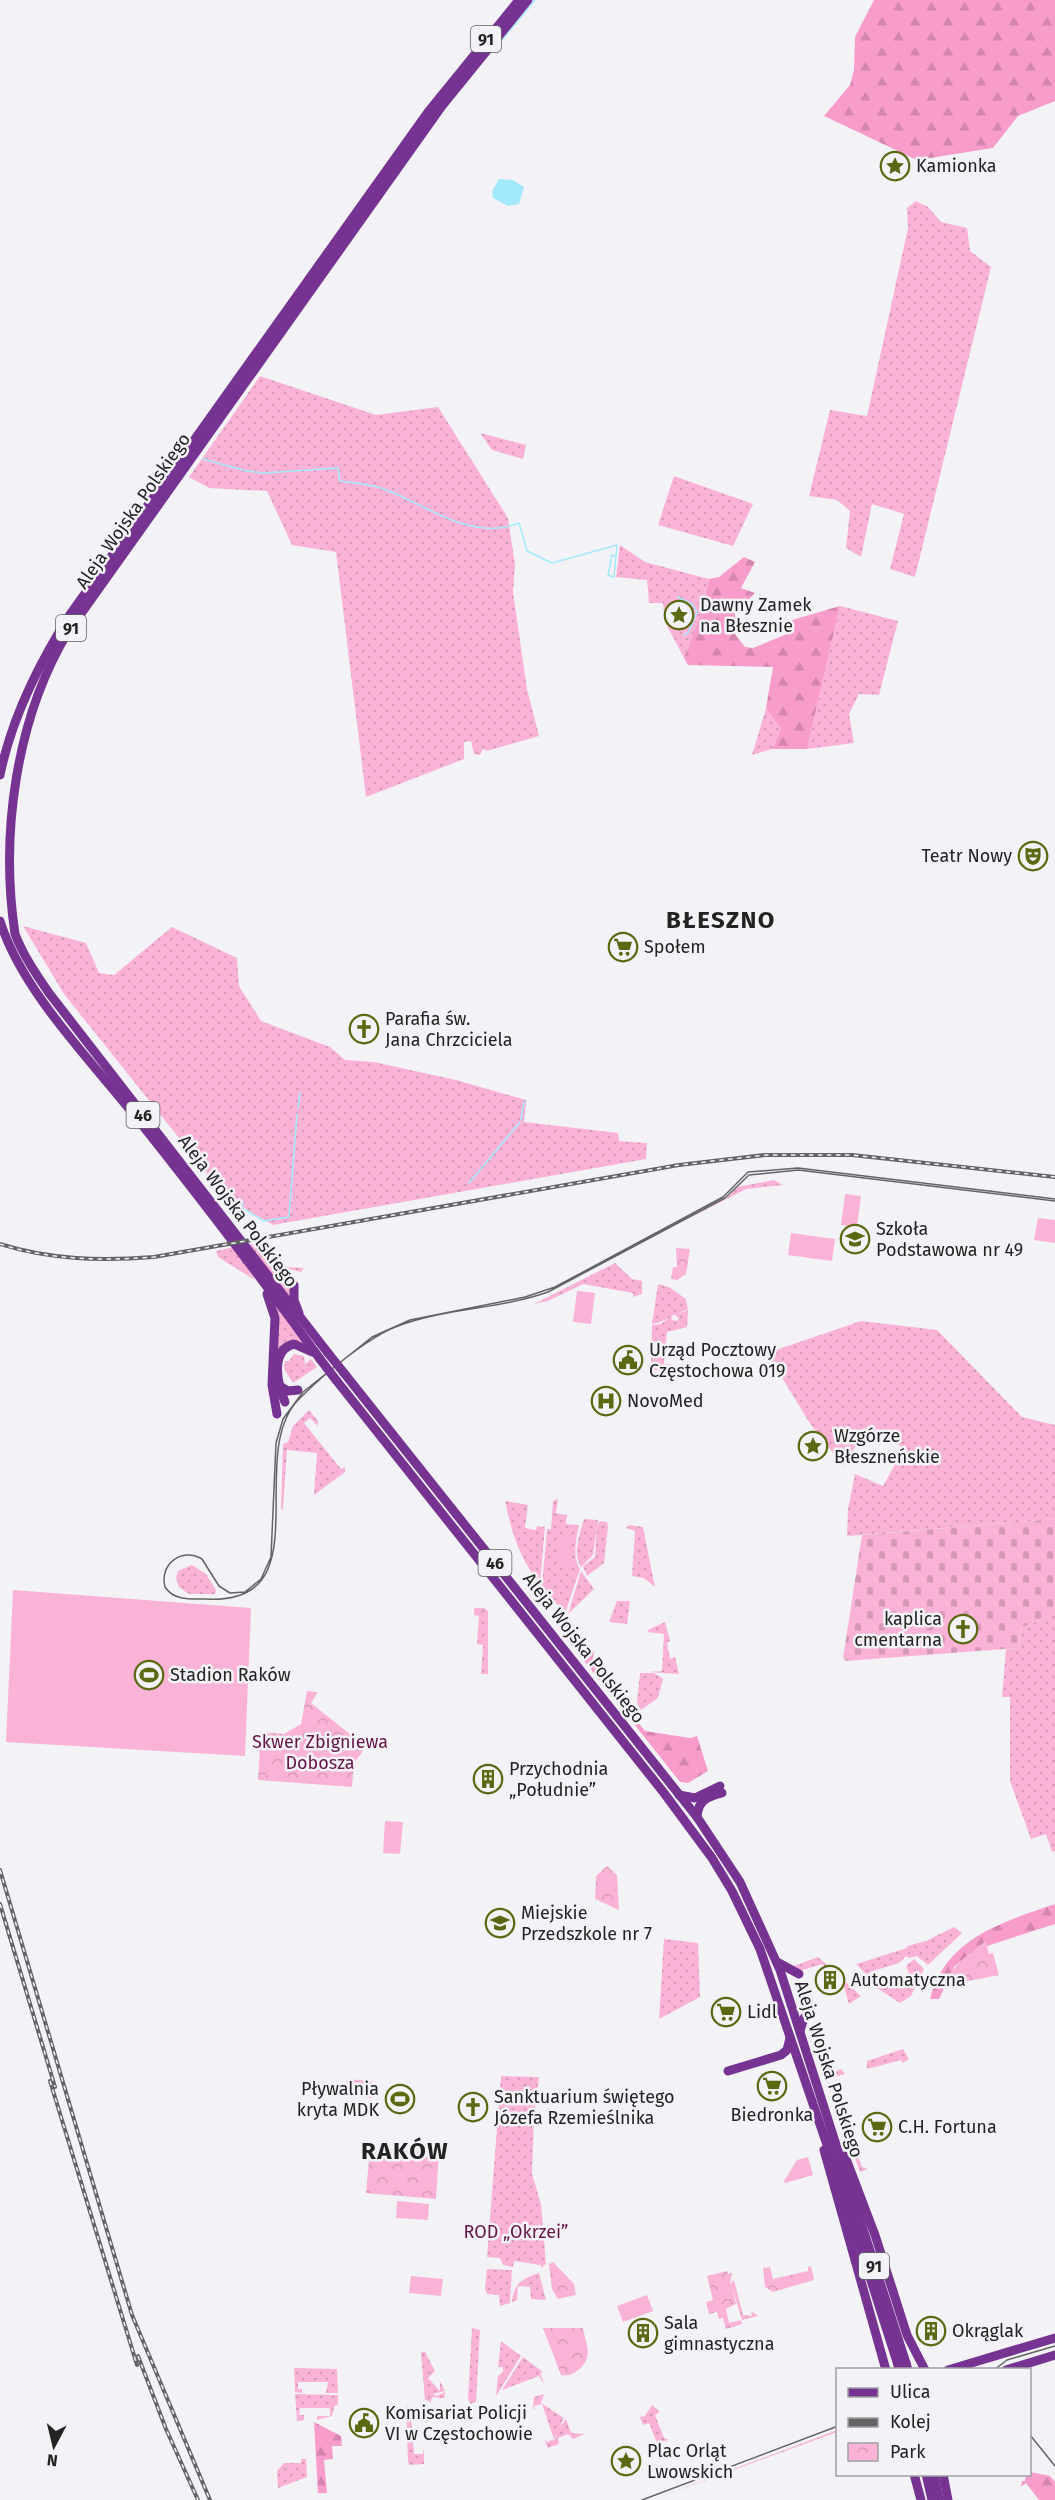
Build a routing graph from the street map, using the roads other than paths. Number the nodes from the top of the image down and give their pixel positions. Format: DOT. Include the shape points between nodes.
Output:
graph roads {
  1 [pos="519,0"];
  2 [pos="528,0"];
  3 [pos="0,775"];
  4 [pos="0,843"];
  5 [pos="0,849"];
  6 [pos="0,921"];
  7 [pos="263,1284"];
  8 [pos="294,1285"];
  9 [pos="302,1321"];
  10 [pos="324,1356"];
  11 [pos="280,1386"];
  12 [pos="298,1390"];
  13 [pos="273,1394"];
  14 [pos="277,1414"];
  15 [pos="679,1796"];
  16 [pos="697,1817"];
  17 [pos="777,1962"];
  18 [pos="799,1974"];
  19 [pos="811,2012"];
  20 [pos="800,2031"];
  21 [pos="790,2034"];
  22 [pos="728,2071"];
  23 [pos="829,2120"];
  24 [pos="818,2121"];
  25 [pos="1055,2338"];
  26 [pos="915,2353"];
  27 [pos="1055,2355"];
  28 [pos="885,2366"];
  29 [pos="903,2367"];
  30 [pos="897,2368"];
  31 [pos="925,2368"];
  32 [pos="954,2368"];
  33 [pos="1011,2368"];
  34 [pos="914,2476"];
  35 [pos="926,2476"];
  36 [pos="934,2476"];
  37 [pos="944,2476"];
  38 [pos="921,2500"];
  39 [pos="932,2500"];
  40 [pos="939,2500"];
  41 [pos="948,2500"];
  1 -- 3 [label="main road, Aleja Wojska Polskiego / 91" via="454,79 66,621 23,701"];
  2 -- 4 [label="main road, Aleja Wojska Polskiego / 91" via="442,106 68,632 40,682 19,736 6,790"];
  4 -- 5 [label="main road, Aleja Wojska Polskiego / 91"];
  5 -- 9 [label="main road, Aleja Wojska Polskiego / 46" via="7,910 32,969"];
  6 -- 7 [label="main road, Aleja Wojska Polskiego / 46" via="15,958 40,997 205,1204"];
  7 -- 10 [label="main road, Aleja Wojska Polskiego / 46"];
  7 -- 13 [label="main road" via="275,1317"];
  8 -- 9 [label="main road" via="294,1300"];
  9 -- 10 [label="main road, Aleja Wojska Polskiego / 46"];
  10 -- 11 [label="main road" via="300,1345 285,1348 278,1363"];
  10 -- 15 [label="main road, Aleja Wojska Polskiego / 46, bridge" via="344,1373"];
  10 -- 21 [label="main road, Aleja Wojska Polskiego / 46, bridge" via="336,1380 712,1858 746,1918"];
  11 -- 12 [label="main road" via="288,1391"];
  11 -- 13 [label="main road" via="285,1402"];
  13 -- 14 [label="main road"];
  15 -- 16 [label="main road, Aleja Wojska Polskiego / 46"];
  15 -- 16 [label="main road" via="695,1798 721,1790 698,1806"];
  16 -- 17 [label="main road, Aleja Wojska Polskiego / 46" via="740,1882"];
  17 -- 18 [label="main road"];
  17 -- 20 [label="main road, Aleja Wojska Polskiego / 46"];
  19 -- 20 [label="main road" via="804,2018"];
  20 -- 23 [label="main road, Aleja Wojska Polskiego / 46"];
  21 -- 22 [label="main road" via="788,2047 781,2055"];
  21 -- 24 [label="main road, Aleja Wojska Polskiego / 46"];
  23 -- 26 [label="main road"];
  23 -- 29 [label="main road, Aleja Wojska Polskiego / 91"];
  24 -- 28 [label="main road"];
  24 -- 29 [label="main road, Aleja Wojska Polskiego / 91"];
  25 -- 32 [label="main road"];
  26 -- 30 [label="main road" via="913,2363"];
  26 -- 31 [label="main road"];
  27 -- 33 [label="main road"];
  34 -- 38 [label="main road"];
  35 -- 39 [label="main road"];
  36 -- 40 [label="main road"];
  37 -- 41 [label="main road"];
}
